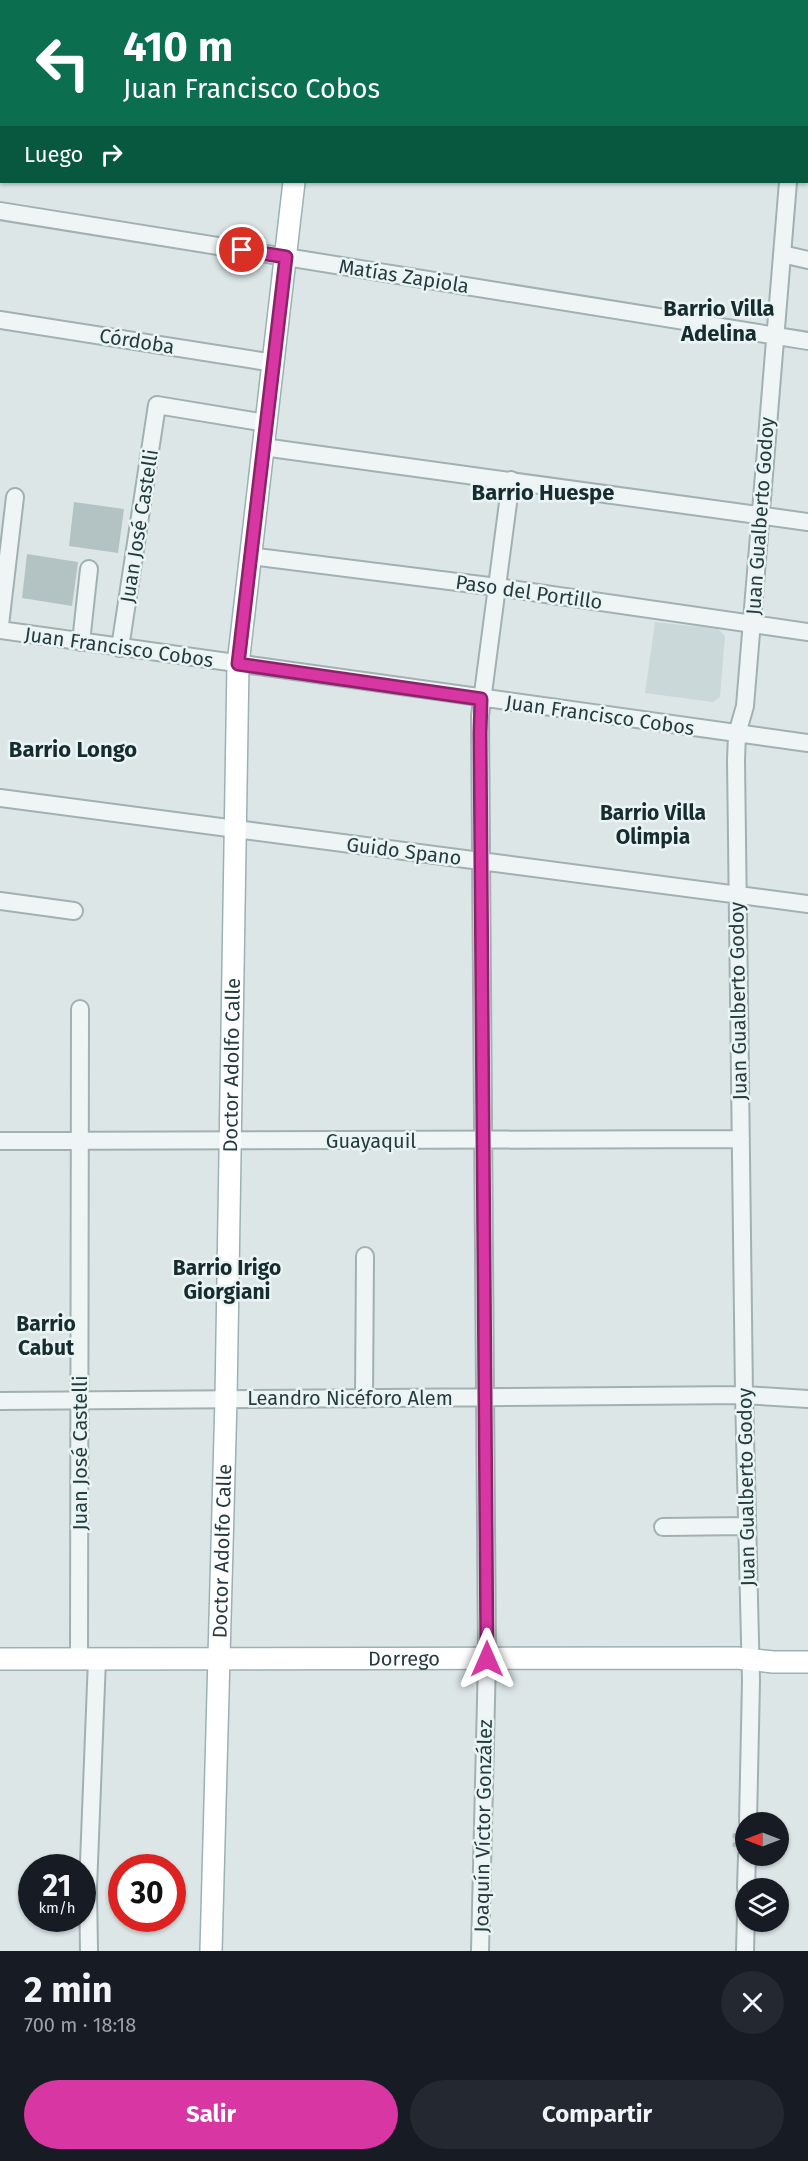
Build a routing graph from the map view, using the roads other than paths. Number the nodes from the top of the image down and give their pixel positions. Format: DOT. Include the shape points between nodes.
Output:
graph roads {
  1 [pos="294,183"];
  2 [pos="788,183"];
  3 [pos="0,211"];
  4 [pos="782,254"];
  5 [pos="286,257"];
  6 [pos="808,260"];
  7 [pos="0,320"];
  8 [pos="775,336"];
  9 [pos="808,341"];
  10 [pos="273,363"];
  11 [pos="266,423"];
  12 [pos="263,447"];
  13 [pos="511,480"];
  14 [pos="15,497"];
  15 [pos="760,516"];
  16 [pos="808,522"];
  17 [pos="249,556"];
  18 [pos="89,569"];
  19 [pos="497,587"];
  20 [pos="752,624"];
  21 [pos="0,626"];
  22 [pos="0,630"];
  23 [pos="808,632"];
  24 [pos="81,642"];
  25 [pos="120,648"];
  26 [pos="238,664"];
  27 [pos="481,699"];
  28 [pos="737,734"];
  29 [pos="808,744"];
  30 [pos="0,798"];
  31 [pos="236,829"];
  32 [pos="481,860"];
  33 [pos="736,896"];
  34 [pos="0,901"];
  35 [pos="808,904"];
  36 [pos="74,911"];
  37 [pos="80,1008"];
  38 [pos="741,1138"];
  39 [pos="80,1140"];
  40 [pos="230,1140"];
  41 [pos="483,1140"];
  42 [pos="0,1141"];
  43 [pos="365,1256"];
  44 [pos="744,1395"];
  45 [pos="486,1397"];
  46 [pos="226,1399"];
  47 [pos="364,1399"];
  48 [pos="808,1399"];
  49 [pos="0,1401"];
  50 [pos="80,1401"];
  51 [pos="747,1526"];
  52 [pos="663,1527"];
  53 [pos="0,1659"];
  54 [pos="88,1659"];
  55 [pos="218,1659"];
  56 [pos="487,1659"];
  57 [pos="750,1660"];
  58 [pos="808,1662"];
  59 [pos="748,1812"];
  60 [pos="746,1932"];
  61 [pos="89,1951"];
  62 [pos="211,1951"];
  63 [pos="480,1951"];
  64 [pos="745,1951"];
  1 -- 5 [label="main road, Doctor Adolfo Calle"];
  2 -- 4 [label="street, Juan Gualberto Godoy"];
  3 -- 5 [label="street, Matías Zapiola"];
  4 -- 6 [label="street"];
  4 -- 8 [label="street, Juan Gualberto Godoy"];
  5 -- 8 [label="street, Matías Zapiola"];
  5 -- 10 [label="main road, Doctor Adolfo Calle"];
  7 -- 10 [label="street, Córdoba"];
  8 -- 9 [label="street, Matías Zapiola"];
  8 -- 15 [label="street, Juan Gualberto Godoy"];
  10 -- 11 [label="main road, Doctor Adolfo Calle"];
  11 -- 12 [label="main road, Doctor Adolfo Calle"];
  11 -- 25 [label="street, Juan José Castelli" via="157,405"];
  12 -- 13 [label="street"];
  12 -- 17 [label="main road, Doctor Adolfo Calle"];
  13 -- 15 [label="street"];
  13 -- 19 [label="street, Joaquín Víctor González"];
  14 -- 21 [label="street"];
  15 -- 16 [label="street"];
  15 -- 20 [label="street, Juan Gualberto Godoy"];
  17 -- 19 [label="street, Paso del Portillo"];
  17 -- 26 [label="main road, Doctor Adolfo Calle"];
  18 -- 24 [label="street"];
  19 -- 20 [label="street, Paso del Portillo"];
  19 -- 27 [label="street, Joaquín Víctor González"];
  20 -- 23 [label="street, Paso del Portillo"];
  20 -- 28 [label="street, Juan Gualberto Godoy" via="745,706"];
  22 -- 24 [label="street, Juan Francisco Cobos"];
  24 -- 25 [label="street, Juan Francisco Cobos"];
  25 -- 26 [label="street, Juan Francisco Cobos"];
  26 -- 27 [label="street, Juan Francisco Cobos"];
  26 -- 31 [label="main road, Doctor Adolfo Calle"];
  27 -- 28 [label="street, Juan Francisco Cobos"];
  27 -- 32 [label="street, Joaquín Víctor González"];
  28 -- 29 [label="street, Juan Francisco Cobos"];
  28 -- 33 [label="street, Juan Gualberto Godoy"];
  30 -- 31 [label="street, Guido Spano"];
  31 -- 32 [label="street, Guido Spano"];
  31 -- 40 [label="main road, Doctor Adolfo Calle"];
  32 -- 33 [label="street, Guido Spano"];
  32 -- 41 [label="street, Joaquín Víctor González"];
  33 -- 35 [label="street, Guido Spano"];
  33 -- 38 [label="street, Juan Gualberto Godoy"];
  34 -- 36 [label="street"];
  37 -- 39 [label="street, Juan José Castelli"];
  38 -- 41 [label="street, Guayaquil"];
  38 -- 44 [label="street, Juan Gualberto Godoy"];
  39 -- 40 [label="street, Guayaquil"];
  39 -- 42 [label="street, Guayaquil"];
  39 -- 50 [label="street, Juan José Castelli"];
  40 -- 41 [label="street, Guayaquil"];
  40 -- 46 [label="main road, Doctor Adolfo Calle"];
  41 -- 45 [label="street, Joaquín Víctor González"];
  43 -- 47 [label="street"];
  44 -- 45 [label="street, Leandro Nicéforo Alem"];
  44 -- 48 [label="street, Leandro Nicéforo Alem"];
  44 -- 51 [label="street, Juan Gualberto Godoy"];
  45 -- 47 [label="street, Leandro Nicéforo Alem"];
  45 -- 56 [label="street, Joaquín Víctor González"];
  46 -- 47 [label="street, Leandro Nicéforo Alem"];
  46 -- 50 [label="street, Leandro Nicéforo Alem"];
  46 -- 55 [label="main road, Doctor Adolfo Calle"];
  49 -- 50 [label="street, Leandro Nicéforo Alem"];
  50 -- 54 [label="street, Juan José Castelli"];
  51 -- 52 [label="street"];
  51 -- 57 [label="street, Juan Gualberto Godoy"];
  53 -- 54 [label="main road, Dorrego"];
  54 -- 55 [label="main road, Dorrego"];
  54 -- 61 [label="street, Juan José Castelli"];
  55 -- 56 [label="main road, Dorrego"];
  55 -- 62 [label="main road, Doctor Adolfo Calle"];
  56 -- 57 [label="main road, Dorrego"];
  56 -- 63 [label="street, Joaquín Víctor González"];
  57 -- 58 [label="main road, Dorrego"];
  57 -- 59 [label="street, Juan Gualberto Godoy"];
  60 -- 64 [label="street"];
}
